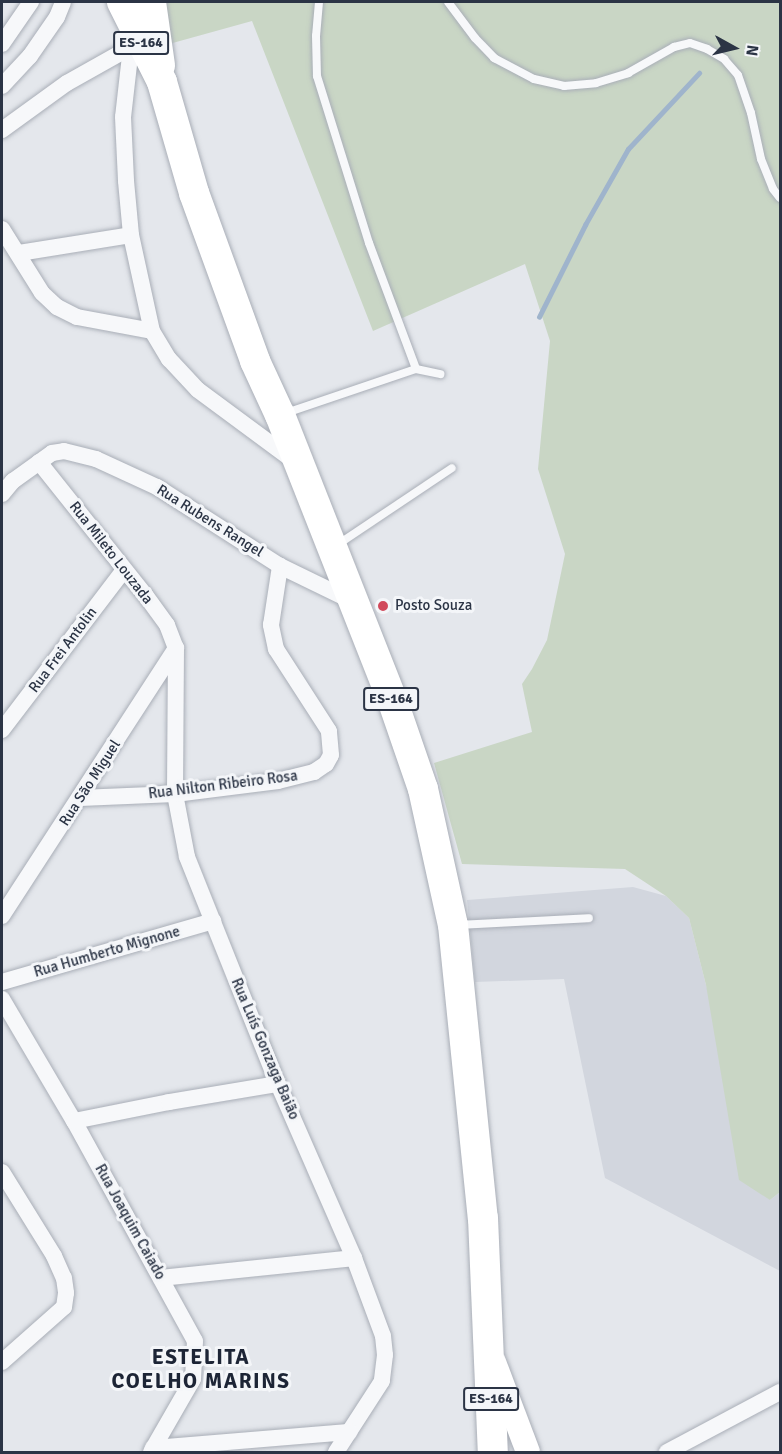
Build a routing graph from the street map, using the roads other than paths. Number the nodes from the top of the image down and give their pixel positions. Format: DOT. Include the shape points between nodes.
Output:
graph roads {
  1 [pos="31,2"];
  2 [pos="63,2"];
  3 [pos="122,2"];
  4 [pos="151,2"];
  5 [pos="319,2"];
  6 [pos="448,2"];
  7 [pos="134,40"];
  8 [pos="2,44"];
  9 [pos="162,82"];
  10 [pos="2,86"];
  11 [pos="2,130"];
  12 [pos="780,198"];
  13 [pos="2,229"];
  14 [pos="131,235"];
  15 [pos="19,253"];
  16 [pos="152,331"];
  17 [pos="416,369"];
  18 [pos="440,374"];
  19 [pos="280,415"];
  20 [pos="39,462"];
  21 [pos="299,465"];
  22 [pos="452,468"];
  23 [pos="2,494"];
  24 [pos="331,548"];
  25 [pos="280,566"];
  26 [pos="124,570"];
  27 [pos="352,601"];
  28 [pos="176,648"];
  29 [pos="2,730"];
  30 [pos="175,794"];
  31 [pos="80,798"];
  32 [pos="2,916"];
  33 [pos="589,918"];
  34 [pos="213,921"];
  35 [pos="453,925"];
  36 [pos="2,982"];
  37 [pos="2,999"];
  38 [pos="278,1084"];
  39 [pos="74,1121"];
  40 [pos="4,1178"];
  41 [pos="354,1258"];
  42 [pos="161,1278"];
  43 [pos="489,1346"];
  44 [pos="2,1362"];
  45 [pos="780,1392"];
  46 [pos="349,1432"];
  47 [pos="152,1450"];
  48 [pos="336,1452"];
  49 [pos="493,1452"];
  50 [pos="528,1452"];
  51 [pos="667,1452"];
  1 -- 8 [label="street"];
  2 -- 10 [label="street" via="30,56"];
  3 -- 7 [label="highway, ES-164"];
  4 -- 9 [label="highway, ES-164"];
  5 -- 17 [label="lane" via="317,76 369,243"];
  6 -- 12 [label="lane" via="494,58 534,79 564,86 596,83 628,73 674,47 690,43 716,54 738,75 761,159"];
  7 -- 9 [label="highway, ES-164"];
  7 -- 11 [label="street"];
  7 -- 14 [label="street" via="123,117"];
  9 -- 19 [label="highway, ES-164" via="194,193 255,361"];
  13 -- 15 [label="street"];
  14 -- 15 [label="street"];
  14 -- 16 [label="street"];
  15 -- 16 [label="street" via="42,293 57,307 77,317"];
  16 -- 21 [label="street" via="169,359 198,390"];
  17 -- 18 [label="lane"];
  17 -- 19 [label="lane"];
  19 -- 21 [label="highway, ES-164"];
  20 -- 23 [label="street"];
  20 -- 25 [label="street, Rua Rubens Rangel" via="52,453 64,451 96,459 157,487"];
  20 -- 26 [label="street, Rua Mileto Louzada"];
  21 -- 24 [label="highway, ES-164"];
  22 -- 24 [label="lane"];
  24 -- 27 [label="highway, ES-164"];
  25 -- 27 [label="street, Rua Rubens Rangel"];
  25 -- 30 [label="street, Rua Nilton Ribeiro Rosa" via="272,625 276,649 329,731 331,755 314,772 278,781"];
  26 -- 28 [label="street, Rua Mileto Louzada" via="167,625"];
  26 -- 29 [label="street, Rua Frei Antolin"];
  27 -- 35 [label="highway, ES-164" via="423,789"];
  28 -- 30 [label="street, Rua Luís Gonzaga Baião"];
  28 -- 31 [label="street, Rua São Miguel"];
  30 -- 31 [label="street, Rua Nilton Ribeiro Rosa"];
  30 -- 34 [label="street, Rua Luís Gonzaga Baião" via="187,857"];
  31 -- 32 [label="street, Rua São Miguel"];
  33 -- 35 [label="lane"];
  34 -- 36 [label="street, Rua Humberto Mignone"];
  34 -- 38 [label="street, Rua Luís Gonzaga Baião"];
  35 -- 43 [label="highway, ES-164" via="483,1218"];
  37 -- 39 [label="street, Rua Joaquim Caiado"];
  38 -- 39 [label="street"];
  38 -- 41 [label="street, Rua Luís Gonzaga Baião"];
  39 -- 42 [label="street, Rua Joaquim Caiado"];
  40 -- 44 [label="street" via="54,1256 66,1293 64,1307"];
  41 -- 42 [label="street"];
  41 -- 46 [label="street, Rua Luís Gonzaga Baião" via="383,1336 385,1355 382,1381"];
  42 -- 47 [label="street, Rua Joaquim Caiado" via="195,1341 196,1357 193,1379"];
  43 -- 49 [label="highway, ES-164"];
  43 -- 50 [label="street"];
  45 -- 51 [label="street"];
  46 -- 47 [label="street"];
  46 -- 48 [label="street, Rua Luís Gonzaga Baião"];
}
